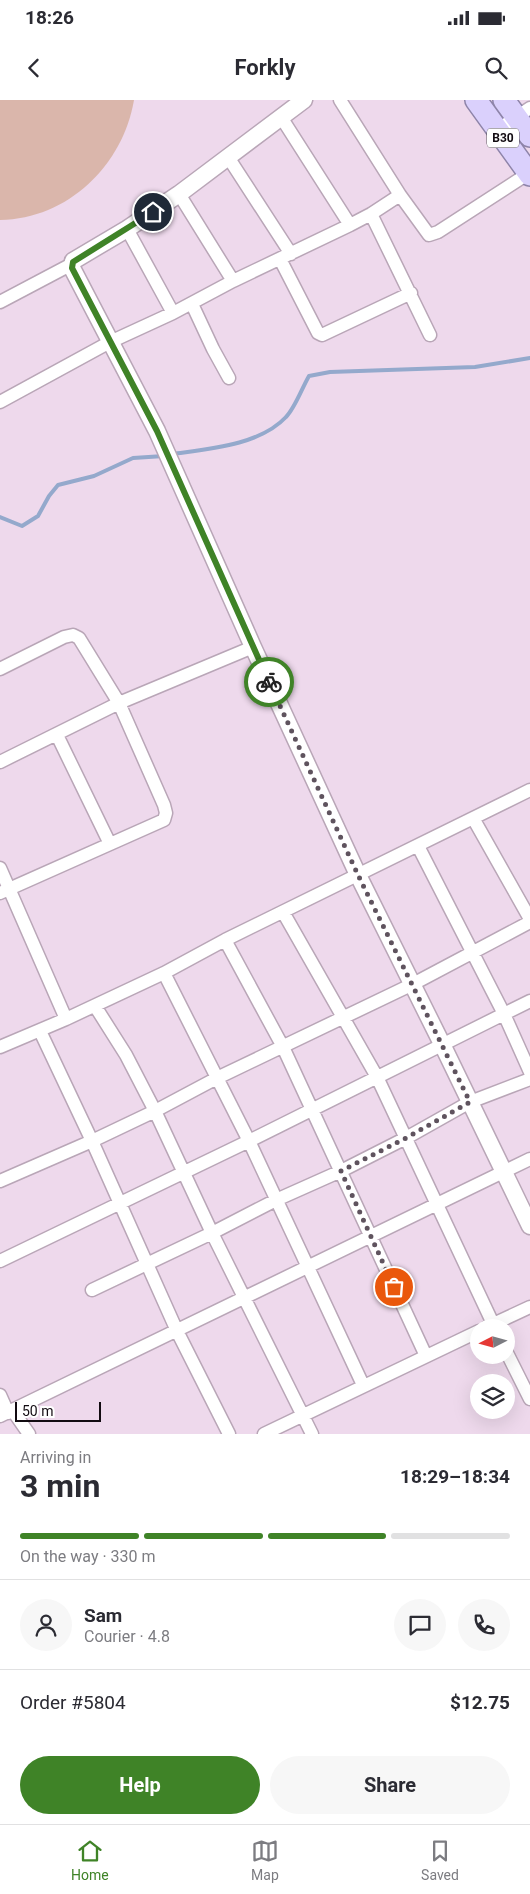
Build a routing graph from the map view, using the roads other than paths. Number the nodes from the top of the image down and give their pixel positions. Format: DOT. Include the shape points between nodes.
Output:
graph roads {
  1 [pos="304,100"];
  2 [pos="340,100"];
  3 [pos="476,100"];
  4 [pos="517,108"];
  5 [pos="281,117"];
  6 [pos="498,130"];
  7 [pos="530,136"];
  8 [pos="228,157"];
  9 [pos="529,174"];
  10 [pos="179,194"];
  11 [pos="400,195"];
  12 [pos="371,214"];
  13 [pos="350,224"];
  14 [pos="127,229"];
  15 [pos="286,256"];
  16 [pos="72,264"];
  17 [pos="233,281"];
  18 [pos="411,293"];
  19 [pos="0,302"];
  20 [pos="192,304"];
  21 [pos="173,313"];
  22 [pos="430,335"];
  23 [pos="110,342"];
  24 [pos="229,378"];
  25 [pos="0,402"];
  26 [pos="252,647"];
  27 [pos="0,669"];
  28 [pos="119,703"];
  29 [pos="57,735"];
  30 [pos="0,762"];
  31 [pos="530,790"];
  32 [pos="473,818"];
  33 [pos="110,844"];
  34 [pos="418,846"];
  35 [pos="0,868"];
  36 [pos="358,875"];
  37 [pos="4,891"];
  38 [pos="283,912"];
  39 [pos="530,920"];
  40 [pos="225,940"];
  41 [pos="472,953"];
  42 [pos="164,973"];
  43 [pos="412,984"];
  44 [pos="530,1001"];
  45 [pos="95,1006"];
  46 [pos="504,1014"];
  47 [pos="342,1017"];
  48 [pos="66,1019"];
  49 [pos="40,1031"];
  50 [pos="442,1044"];
  51 [pos="0,1047"];
  52 [pos="283,1047"];
  53 [pos="530,1072"];
  54 [pos="377,1077"];
  55 [pos="217,1078"];
  56 [pos="530,1079"];
  57 [pos="470,1102"];
  58 [pos="311,1110"];
  59 [pos="155,1111"];
  60 [pos="406,1138"];
  61 [pos="92,1141"];
  62 [pos="249,1142"];
  63 [pos="530,1158"];
  64 [pos="504,1170"];
  65 [pos="341,1171"];
  66 [pos="184,1173"];
  67 [pos="0,1181"];
  68 [pos="276,1200"];
  69 [pos="119,1204"];
  70 [pos="438,1205"];
  71 [pos="530,1226"];
  72 [pos="212,1233"];
  73 [pos="370,1235"];
  74 [pos="0,1261"];
  75 [pos="147,1264"];
  76 [pos="307,1268"];
  77 [pos="92,1290"];
  78 [pos="244,1297"];
  79 [pos="530,1307"];
  80 [pos="488,1319"];
  81 [pos="505,1319"];
  82 [pos="177,1331"];
  83 [pos="470,1335"];
  84 [pos="426,1356"];
  85 [pos="514,1364"];
  86 [pos="363,1385"];
  87 [pos="527,1386"];
  88 [pos="0,1395"];
  89 [pos="530,1399"];
  90 [pos="7,1413"];
  91 [pos="302,1415"];
  92 [pos="29,1434"];
  93 [pos="229,1434"];
  94 [pos="264,1434"];
  95 [pos="312,1434"];
  1 -- 5 [label="street"];
  2 -- 11 [label="street"];
  3 -- 6 [label="highway, B30"];
  4 -- 6 [label="street"];
  4 -- 7 [label="highway, B30"];
  5 -- 8 [label="street"];
  5 -- 13 [label="street"];
  6 -- 9 [label="highway, B30"];
  8 -- 10 [label="street"];
  8 -- 15 [label="street"];
  9 -- 11 [label="street" via="429,235"];
  10 -- 14 [label="street"];
  10 -- 17 [label="street"];
  11 -- 12 [label="street"];
  12 -- 13 [label="street"];
  12 -- 18 [label="street"];
  13 -- 15 [label="street"];
  14 -- 16 [label="street"];
  14 -- 21 [label="street"];
  15 -- 17 [label="street"];
  15 -- 18 [label="street" via="318,333 322,335"];
  16 -- 19 [label="street"];
  16 -- 23 [label="street"];
  17 -- 20 [label="street"];
  18 -- 22 [label="street"];
  20 -- 21 [label="street"];
  20 -- 24 [label="street"];
  21 -- 23 [label="street"];
  23 -- 25 [label="street"];
  23 -- 26 [label="street" via="157,431"];
  26 -- 28 [label="street"];
  26 -- 36 [label="street"];
  27 -- 28 [label="street" via="64,636 73,635 79,638"];
  28 -- 29 [label="street"];
  28 -- 33 [label="street" via="166,813 164,820"];
  29 -- 30 [label="street"];
  29 -- 33 [label="street"];
  31 -- 32 [label="street"];
  32 -- 34 [label="street"];
  32 -- 39 [label="street"];
  33 -- 37 [label="street"];
  34 -- 36 [label="street"];
  34 -- 41 [label="street"];
  35 -- 37 [label="street"];
  36 -- 38 [label="street"];
  36 -- 43 [label="street"];
  37 -- 48 [label="street"];
  38 -- 40 [label="street"];
  38 -- 47 [label="street"];
  39 -- 41 [label="street"];
  40 -- 42 [label="street"];
  40 -- 52 [label="street"];
  41 -- 43 [label="street"];
  41 -- 46 [label="street"];
  42 -- 45 [label="street"];
  42 -- 55 [label="street"];
  43 -- 47 [label="street"];
  43 -- 50 [label="street"];
  44 -- 46 [label="street"];
  45 -- 48 [label="street"];
  45 -- 59 [label="street" via="126,1054"];
  46 -- 50 [label="street"];
  46 -- 53 [label="street"];
  47 -- 52 [label="street"];
  47 -- 54 [label="street"];
  48 -- 49 [label="street"];
  49 -- 51 [label="street"];
  49 -- 61 [label="street"];
  50 -- 54 [label="street"];
  50 -- 57 [label="street"];
  52 -- 55 [label="street"];
  52 -- 58 [label="street"];
  54 -- 58 [label="street"];
  54 -- 60 [label="street"];
  55 -- 59 [label="street"];
  55 -- 62 [label="street"];
  56 -- 57 [label="street"];
  57 -- 60 [label="street"];
  57 -- 64 [label="street"];
  58 -- 62 [label="street"];
  58 -- 65 [label="street"];
  59 -- 61 [label="street"];
  59 -- 66 [label="street"];
  60 -- 65 [label="street"];
  60 -- 70 [label="street"];
  61 -- 67 [label="street"];
  61 -- 69 [label="street"];
  62 -- 66 [label="street"];
  62 -- 68 [label="street"];
  63 -- 64 [label="street"];
  64 -- 70 [label="street"];
  64 -- 71 [label="street"];
  65 -- 68 [label="street"];
  65 -- 73 [label="street"];
  66 -- 69 [label="street"];
  66 -- 72 [label="street"];
  68 -- 72 [label="street"];
  68 -- 76 [label="street"];
  69 -- 74 [label="street"];
  69 -- 75 [label="street"];
  70 -- 73 [label="street"];
  70 -- 80 [label="street"];
  72 -- 75 [label="street"];
  72 -- 78 [label="street"];
  73 -- 76 [label="street"];
  73 -- 84 [label="street"];
  75 -- 77 [label="street"];
  75 -- 82 [label="street"];
  76 -- 78 [label="street"];
  76 -- 86 [label="street"];
  78 -- 82 [label="street"];
  78 -- 91 [label="street"];
  79 -- 81 [label="street"];
  82 -- 90 [label="street"];
  82 -- 93 [label="street"];
  83 -- 84 [label="street"];
  84 -- 86 [label="street"];
  85 -- 87 [label="street"];
  86 -- 91 [label="street"];
  87 -- 89 [label="street"];
  88 -- 90 [label="street"];
  90 -- 92 [label="street"];
  91 -- 94 [label="street"];
  91 -- 95 [label="street"];
}
